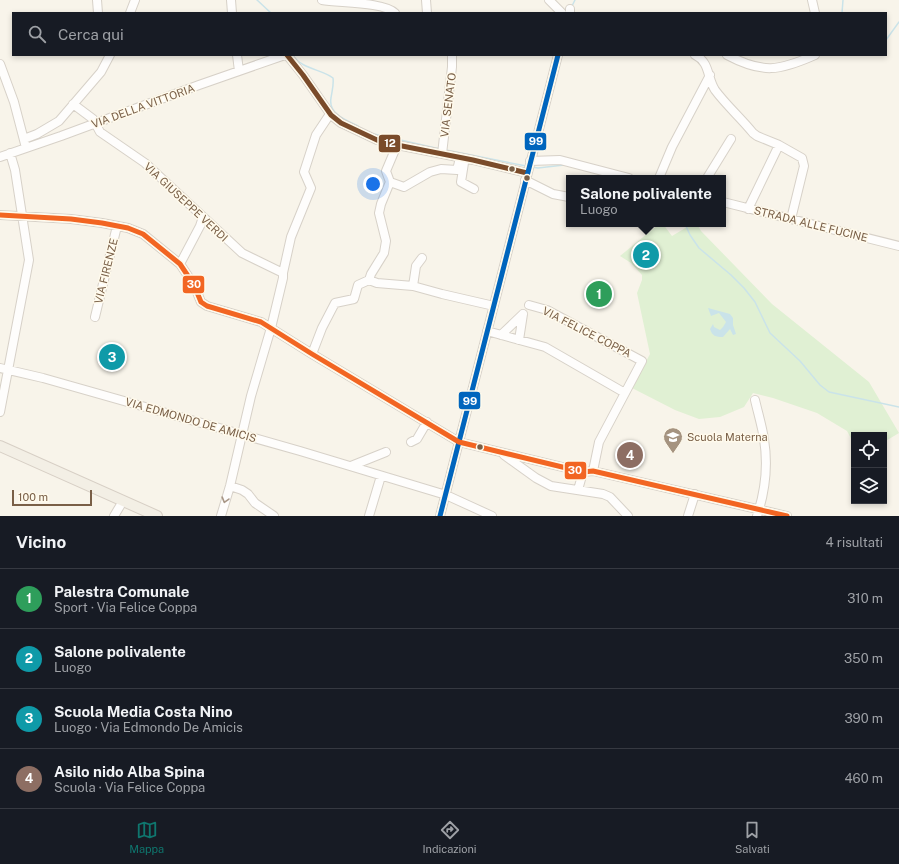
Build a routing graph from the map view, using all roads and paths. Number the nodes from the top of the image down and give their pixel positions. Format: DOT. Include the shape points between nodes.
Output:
graph roads {
  1 [pos="97,0"];
  2 [pos="135,0"];
  3 [pos="231,0"];
  4 [pos="322,0"];
  5 [pos="426,0"];
  6 [pos="549,0"];
  7 [pos="812,0"];
  8 [pos="98,12"];
  9 [pos="130,12"];
  10 [pos="232,12"];
  11 [pos="395,12"];
  12 [pos="427,12"];
  13 [pos="561,12"];
  14 [pos="815,12"];
  15 [pos="103,56"];
  16 [pos="110,56"];
  17 [pos="237,56"];
  18 [pos="283,56"];
  19 [pos="287,56"];
  20 [pos="452,56"];
  21 [pos="558,56"];
  22 [pos="697,56"];
  23 [pos="729,56"];
  24 [pos="811,56"];
  25 [pos="0,64"];
  26 [pos="105,65"];
  27 [pos="239,71"];
  28 [pos="710,75"];
  29 [pos="73,104"];
  30 [pos="330,114"];
  31 [pos="95,123"];
  32 [pos="24,139"];
  33 [pos="731,139"];
  34 [pos="397,145"];
  35 [pos="779,145"];
  36 [pos="25,148"];
  37 [pos="10,153"];
  38 [pos="442,154"];
  39 [pos="0,157"];
  40 [pos="462,158"];
  41 [pos="530,160"];
  42 [pos="618,175"];
  43 [pos="660,175"];
  44 [pos="709,175"];
  45 [pos="526,177"];
  46 [pos="390,182"];
  47 [pos="474,189"];
  48 [pos="566,196"];
  49 [pos="726,203"];
  50 [pos="748,209"];
  51 [pos="0,215"];
  52 [pos="23,216"];
  53 [pos="203,217"];
  54 [pos="791,219"];
  55 [pos="117,226"];
  56 [pos="899,246"];
  57 [pos="422,258"];
  58 [pos="180,264"];
  59 [pos="283,273"];
  60 [pos="369,280"];
  61 [pos="413,286"];
  62 [pos="529,305"];
  63 [pos="494,306"];
  64 [pos="95,317"];
  65 [pos="271,328"];
  66 [pos="487,331"];
  67 [pos="500,335"];
  68 [pos="519,340"];
  69 [pos="312,354"];
  70 [pos="0,368"];
  71 [pos="8,370"];
  72 [pos="625,393"];
  73 [pos="755,400"];
  74 [pos="0,412"];
  75 [pos="427,422"];
  76 [pos="242,435"];
  77 [pos="411,442"];
  78 [pos="459,442"];
  79 [pos="0,446"];
  80 [pos="386,452"];
  81 [pos="501,452"];
  82 [pos="351,466"];
  83 [pos="593,471"];
  84 [pos="584,472"];
  85 [pos="380,476"];
  86 [pos="230,486"];
  87 [pos="578,490"];
  88 [pos="695,494"];
  89 [pos="446,495"];
  90 [pos="123,501"];
  91 [pos="758,513"];
  92 [pos="114,516"];
  93 [pos="157,516"];
  94 [pos="221,516"];
  95 [pos="274,516"];
  96 [pos="369,516"];
  97 [pos="440,516"];
  98 [pos="492,516"];
  99 [pos="628,516"];
  100 [pos="688,516"];
  101 [pos="787,516"];
  1 -- 8 [label="street"];
  2 -- 9 [label="street"];
  3 -- 10 [label="street"];
  4 -- 11 [label="street" via="381,7"];
  5 -- 12 [label="street"];
  6 -- 13 [label="street"];
  7 -- 14 [label="street"];
  15 -- 26 [label="street"];
  16 -- 26 [label="street"];
  17 -- 27 [label="street"];
  18 -- 27 [label="street, VIA DELLA VITTORIA"];
  19 -- 30 [label="street"];
  20 -- 38 [label="street, VIA SENATO"];
  21 -- 41 [label="street"];
  22 -- 28 [label="street" via="704,62"];
  23 -- 24 [label="street" via="758,68 771,69"];
  25 -- 32 [label="street"];
  26 -- 29 [label="street"];
  27 -- 31 [label="street, VIA DELLA VITTORIA"];
  28 -- 35 [label="street" via="714,89 753,133"];
  28 -- 43 [label="street"];
  29 -- 31 [label="street, VIA GIUSEPPE VERDI" via="93,118"];
  29 -- 32 [label="street" via="59,121"];
  30 -- 34 [label="street" via="341,123 377,140"];
  30 -- 59 [label="street" via="316,135 304,172 311,188 291,237"];
  31 -- 36 [label="street, VIA DELLA VITTORIA"];
  31 -- 53 [label="street, VIA GIUSEPPE VERDI" via="100,132 146,163"];
  32 -- 36 [label="street"];
  33 -- 44 [label="street"];
  34 -- 38 [label="street"];
  34 -- 46 [label="street" via="386,171"];
  35 -- 50 [label="street"];
  35 -- 54 [label="street" via="804,161"];
  36 -- 37 [label="street, VIA DELLA VITTORIA"];
  37 -- 39 [label="street, VIA DELLA VITTORIA"];
  37 -- 52 [label="street"];
  38 -- 40 [label="street"];
  40 -- 45 [label="street"];
  40 -- 46 [label="street" via="457,170 441,169 430,172 404,187"];
  40 -- 47 [label="street" via="461,182"];
  41 -- 42 [label="street" via="560,160"];
  41 -- 45 [label="street"];
  45 -- 48 [label="street" via="553,194"];
  45 -- 63 [label="street"];
  46 -- 60 [label="street" via="379,213 386,241 384,253"];
  49 -- 50 [label="street, STRADA ALLE FUCINE"];
  50 -- 54 [label="street, STRADA ALLE FUCINE"];
  51 -- 52 [label="street, VIA FIRENZE"];
  52 -- 55 [label="street, VIA FIRENZE" via="71,219"];
  52 -- 71 [label="street" via="29,260"];
  53 -- 58 [label="street"];
  53 -- 59 [label="street, VIA GIUSEPPE VERDI" via="242,253"];
  54 -- 56 [label="street, STRADA ALLE FUCINE"];
  55 -- 58 [label="street, VIA FIRENZE" via="143,234"];
  55 -- 64 [label="street, VIA FIRENZE"];
  57 -- 61 [label="street" via="416,266"];
  58 -- 65 [label="street, VIA FIRENZE" via="194,285 201,302 207,306 255,319"];
  59 -- 65 [label="street"];
  60 -- 61 [label="street"];
  60 -- 69 [label="street" via="358,285 354,299 335,303"];
  61 -- 63 [label="street"];
  62 -- 72 [label="street, VIA FELICE COPPA" via="547,310 642,361"];
  63 -- 66 [label="street"];
  65 -- 69 [label="street, VIA FIRENZE"];
  65 -- 76 [label="street"];
  66 -- 67 [label="street"];
  66 -- 78 [label="street"];
  67 -- 68 [label="street"];
  67 -- 68 [label="street" via="523,314"];
  68 -- 72 [label="street" via="545,347"];
  69 -- 75 [label="street, VIA FIRENZE"];
  70 -- 71 [label="street, VIA EDMONDO DE AMICIS"];
  71 -- 74 [label="street"];
  71 -- 76 [label="street, VIA EDMONDO DE AMICIS"];
  72 -- 83 [label="street, VIA FELICE COPPA" via="599,442"];
  73 -- 91 [label="street" via="765,453 764,483"];
  75 -- 77 [label="street" via="417,439"];
  75 -- 78 [label="street, VIA FIRENZE"];
  76 -- 82 [label="street, VIA EDMONDO DE AMICIS"];
  76 -- 86 [label="street"];
  78 -- 81 [label="street"];
  78 -- 89 [label="street"];
  79 -- 90 [label="main road"];
  80 -- 82 [label="street"];
  81 -- 84 [label="street"];
  81 -- 87 [label="street" via="551,486"];
  82 -- 85 [label="street, VIA EDMONDO DE AMICIS"];
  83 -- 84 [label="street"];
  83 -- 88 [label="street"];
  84 -- 87 [label="street"];
  85 -- 89 [label="street, VIA EDMONDO DE AMICIS"];
  85 -- 96 [label="street"];
  86 -- 94 [label="street, one-way"];
  86 -- 95 [label="street" via="248,494 255,503"];
  87 -- 99 [label="street" via="610,497"];
  88 -- 91 [label="street"];
  88 -- 100 [label="street"];
  89 -- 97 [label="street"];
  89 -- 98 [label="street, VIA EDMONDO DE AMICIS"];
  90 -- 92 [label="street"];
  90 -- 93 [label="main road"];
  91 -- 101 [label="street"];
}
